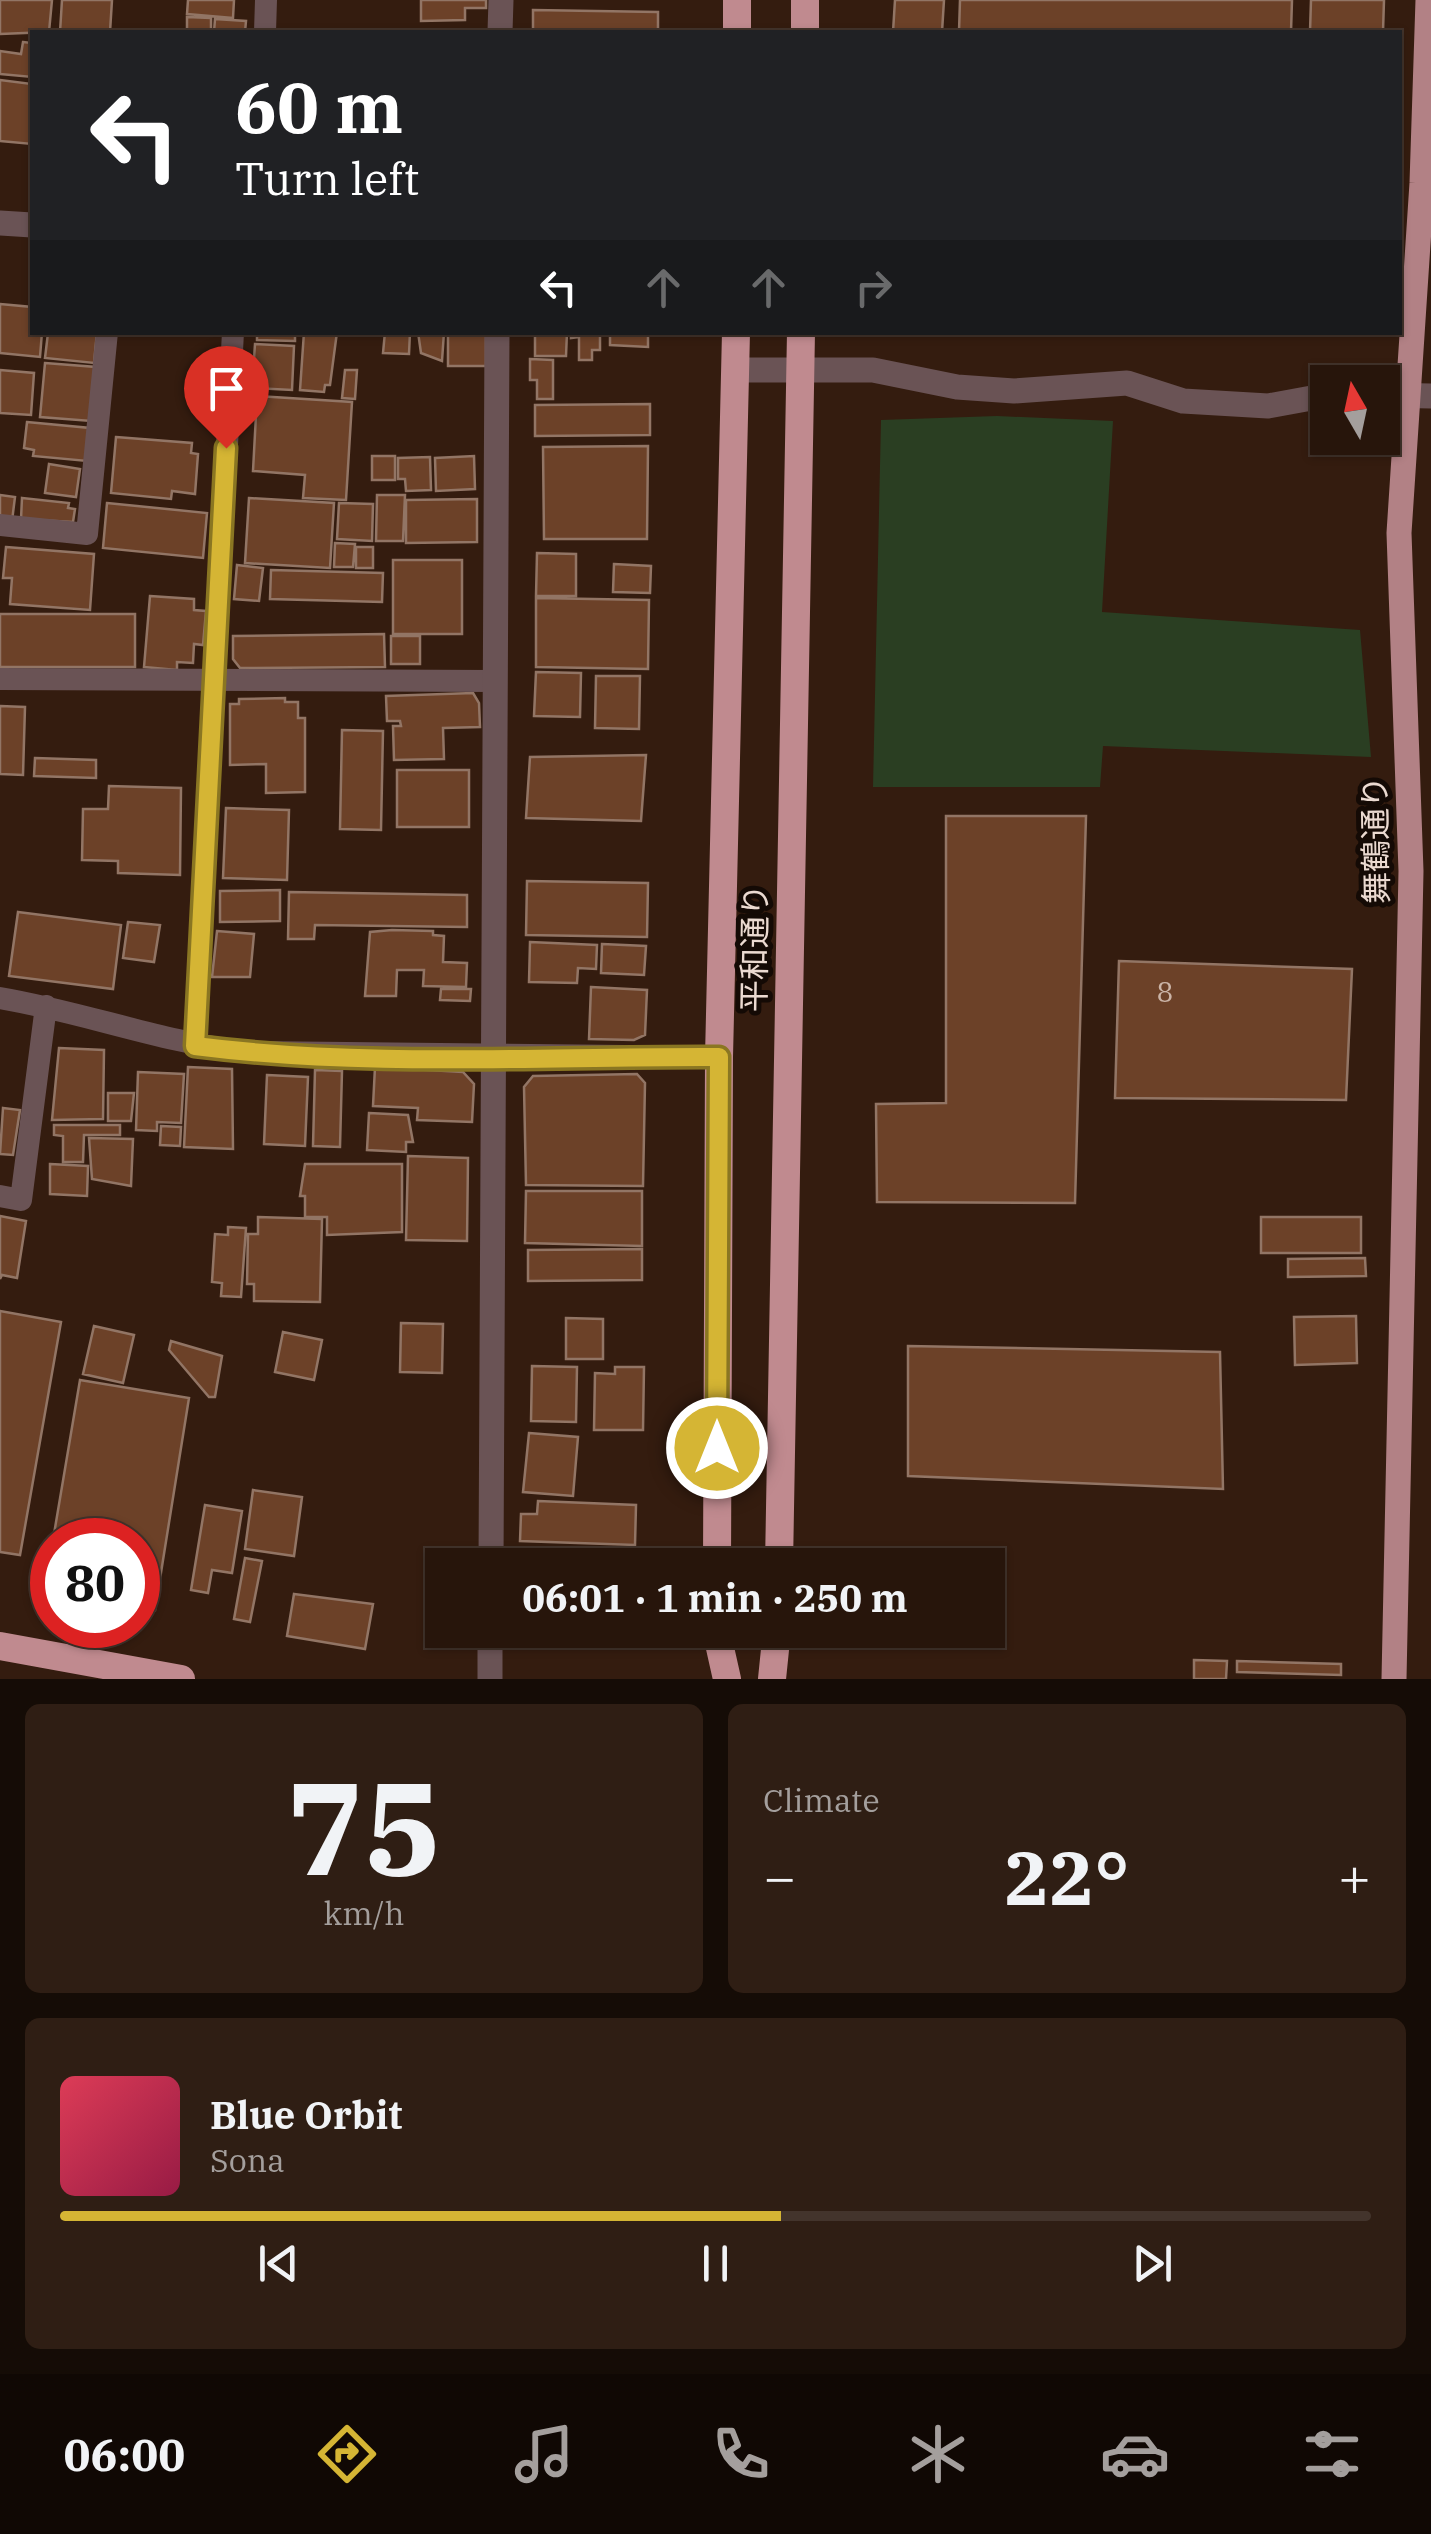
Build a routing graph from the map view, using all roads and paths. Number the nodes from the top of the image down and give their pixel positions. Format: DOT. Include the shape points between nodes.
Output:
graph roads {
  1 [pos="266,0"];
  2 [pos="501,0"];
  3 [pos="737,0"];
  4 [pos="805,0"];
  5 [pos="1428,0"];
  6 [pos="264,30"];
  7 [pos="500,30"];
  8 [pos="737,30"];
  9 [pos="805,30"];
  10 [pos="1427,183"];
  11 [pos="0,223"];
  12 [pos="30,226"];
  13 [pos="107,335"];
  14 [pos="232,335"];
  15 [pos="497,335"];
  16 [pos="736,335"];
  17 [pos="802,335"];
  18 [pos="736,370"];
  19 [pos="801,371"];
  20 [pos="1421,396"];
  21 [pos="1310,398"];
  22 [pos="0,525"];
  23 [pos="0,679"];
  24 [pos="215,680"];
  25 [pos="496,681"];
  26 [pos="0,998"];
  27 [pos="46,1006"];
  28 [pos="195,1046"];
  29 [pos="719,1057"];
  30 [pos="494,1058"];
  31 [pos="0,1196"];
  32 [pos="490,1548"];
  33 [pos="717,1548"];
  34 [pos="778,1548"];
  35 [pos="0,1646"];
  36 [pos="490,1648"];
  37 [pos="720,1648"];
  38 [pos="775,1648"];
  39 [pos="181,1679"];
  40 [pos="490,1679"];
  41 [pos="726,1679"];
  42 [pos="772,1679"];
  43 [pos="1394,1679"];
  1 -- 6 [label="lane"];
  2 -- 7 [label="street"];
  3 -- 8 [label="highway"];
  4 -- 9 [label="highway"];
  5 -- 10 [label="main road, 舞鶴通り"];
  10 -- 20 [label="main road, 舞鶴通り"];
  11 -- 12 [label="street"];
  13 -- 22 [label="lane" via="88,534"];
  14 -- 24 [label="lane"];
  15 -- 25 [label="street"];
  16 -- 18 [label="highway, 平和通り"];
  17 -- 19 [label="highway, 平和通り"];
  18 -- 19 [label="street"];
  18 -- 29 [label="highway, 平和通り"];
  19 -- 21 [label="street" via="873,370 956,387 1014,390 1127,383 1182,401 1268,406"];
  19 -- 34 [label="highway, 平和通り"];
  20 -- 43 [label="main road, 舞鶴通り" via="1399,533 1410,871"];
  23 -- 24 [label="lane"];
  24 -- 25 [label="lane"];
  24 -- 28 [label="lane"];
  25 -- 30 [label="street"];
  26 -- 27 [label="lane"];
  27 -- 28 [label="lane"];
  27 -- 31 [label="lane" via="21,1200"];
  28 -- 30 [label="lane"];
  29 -- 30 [label="lane"];
  29 -- 33 [label="highway, 平和通り"];
  30 -- 32 [label="street"];
  35 -- 39 [label="highway"];
  36 -- 40 [label="street"];
  37 -- 41 [label="highway"];
  38 -- 42 [label="highway"];
}
